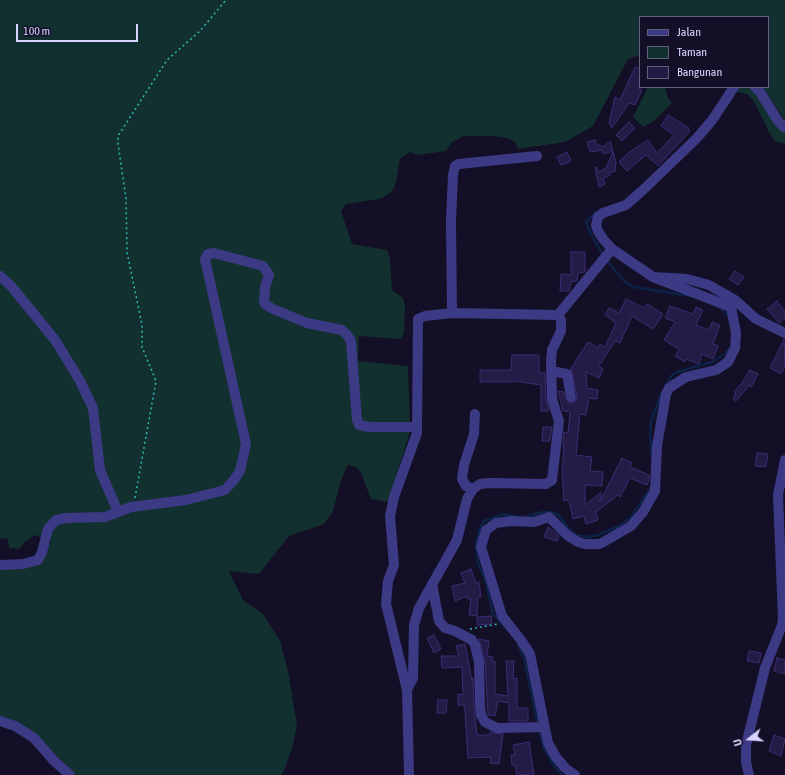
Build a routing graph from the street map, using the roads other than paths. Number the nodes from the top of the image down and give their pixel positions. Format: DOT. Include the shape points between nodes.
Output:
graph roads {
  1 [pos="733,88"];
  2 [pos="756,88"];
  3 [pos="785,128"];
  4 [pos="537,156"];
  5 [pos="612,249"];
  6 [pos="0,276"];
  7 [pos="653,277"];
  8 [pos="731,307"];
  9 [pos="452,313"];
  10 [pos="558,314"];
  11 [pos="756,319"];
  12 [pos="785,333"];
  13 [pos="551,371"];
  14 [pos="570,397"];
  15 [pos="475,414"];
  16 [pos="417,428"];
  17 [pos="785,460"];
  18 [pos="473,489"];
  19 [pos="118,512"];
  20 [pos="0,565"];
  21 [pos="432,584"];
  22 [pos="784,621"];
  23 [pos="407,690"];
  24 [pos="0,721"];
  25 [pos="541,727"];
  26 [pos="70,775"];
  27 [pos="409,775"];
  28 [pos="575,775"];
  29 [pos="749,775"];
  1 -- 5 [label="street" via="697,138 643,190 626,205 598,217 598,231"];
  2 -- 3 [label="street"];
  4 -- 9 [label="street" via="455,166 451,221"];
  5 -- 7 [label="street"];
  5 -- 10 [label="street"];
  6 -- 19 [label="street" via="55,340 79,379 93,408 100,470"];
  7 -- 8 [label="street"];
  7 -- 11 [label="street" via="687,279 709,285 731,296"];
  8 -- 11 [label="street"];
  8 -- 25 [label="street" via="736,333 735,348 728,362 716,370 686,377 669,388 666,394 657,446 655,491 637,521 608,540 595,544 578,542 549,517 534,522 511,521 496,524 485,532 481,547 500,612 530,654"];
  9 -- 10 [label="street"];
  9 -- 16 [label="street" via="418,319"];
  10 -- 13 [label="street" via="561,332 552,350"];
  11 -- 12 [label="street"];
  13 -- 14 [label="street" via="567,374"];
  13 -- 18 [label="street" via="552,399 559,422 552,480 546,484 480,484"];
  15 -- 18 [label="street" via="474,434 462,479 466,486"];
  16 -- 19 [label="street" via="369,427 360,424 357,420 350,342 347,334 342,330 307,323 265,304 265,287 269,275 263,266 214,253 208,254 205,259 246,444 240,471 225,490 186,500 131,507"];
  16 -- 23 [label="street" via="390,516 394,565 388,584 386,604"];
  17 -- 22 [label="street" via="778,495"];
  18 -- 21 [label="street" via="467,499 456,540"];
  19 -- 20 [label="street" via="105,517 56,520 48,529 38,560 23,564"];
  21 -- 23 [label="street" via="419,608 414,625 413,678"];
  21 -- 25 [label="street" via="439,621 445,628 455,630 472,640 475,645 479,662 481,715 485,722 497,728"];
  22 -- 29 [label="street" via="766,668 746,745"];
  23 -- 27 [label="street"];
  24 -- 26 [label="street" via="15,726 34,738"];
  25 -- 28 [label="street" via="556,757"];
}
